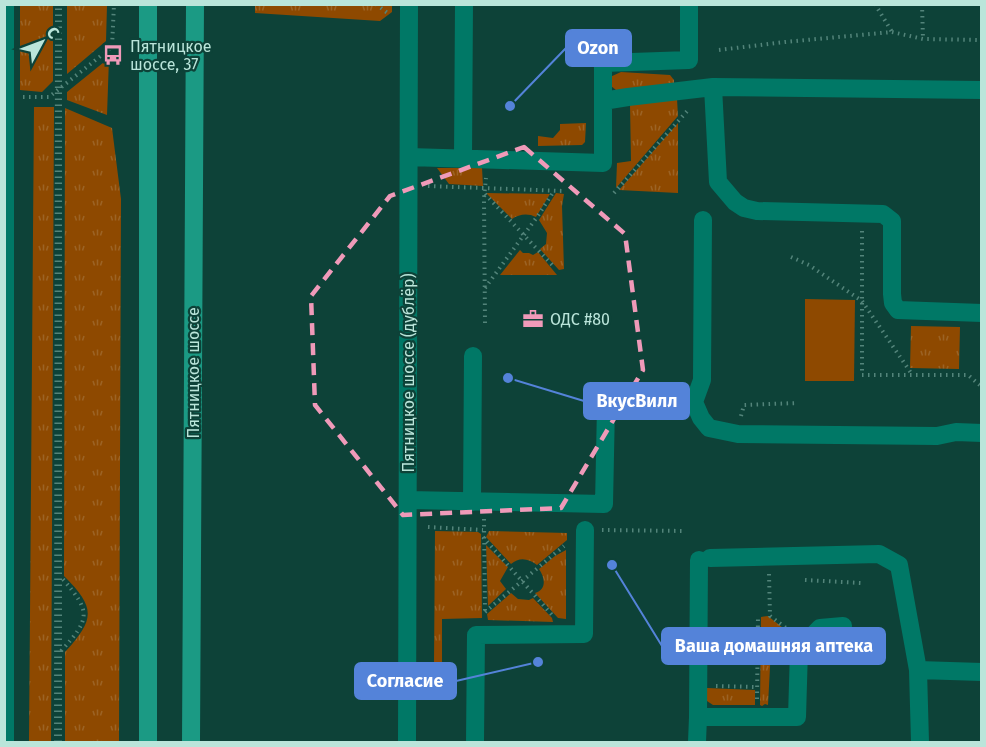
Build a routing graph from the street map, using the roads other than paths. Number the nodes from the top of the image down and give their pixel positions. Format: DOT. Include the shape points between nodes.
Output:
graph roads {
  1 [pos="5,4"];
  2 [pos="148,4"];
  3 [pos="195,4"];
  4 [pos="410,4"];
  5 [pos="464,4"];
  6 [pos="689,4"];
  7 [pos="713,87"];
  8 [pos="981,90"];
  9 [pos="603,102"];
  10 [pos="409,157"];
  11 [pos="463,158"];
  12 [pos="703,220"];
  13 [pos="981,313"];
  14 [pos="473,356"];
  15 [pos="694,402"];
  16 [pos="981,433"];
  17 [pos="5,468"];
  18 [pos="408,500"];
  19 [pos="472,502"];
  20 [pos="585,530"];
  21 [pos="843,626"];
  22 [pos="918,670"];
  23 [pos="981,672"];
  24 [pos="698,717"];
  25 [pos="5,742"];
  26 [pos="148,742"];
  27 [pos="191,742"];
  28 [pos="407,742"];
  29 [pos="475,742"];
  30 [pos="698,742"];
  31 [pos="920,742"];
  1 -- 17 [label="street"];
  2 -- 26 [label="main road"];
  3 -- 27 [label="main road, Пятницкое шоссе"];
  4 -- 10 [label="street, Пятницкое шоссе (дублёр)"];
  5 -- 11 [label="street"];
  6 -- 9 [label="street" via="689,60 603,63"];
  7 -- 8 [label="street"];
  7 -- 9 [label="street"];
  7 -- 13 [label="street" via="718,182 735,202 757,211 883,214 892,220 892,294 898,310"];
  9 -- 11 [label="street" via="603,163"];
  10 -- 11 [label="street"];
  10 -- 18 [label="street, Пятницкое шоссе (дублёр)"];
  12 -- 15 [label="street" via="702,380"];
  14 -- 19 [label="street"];
  15 -- 16 [label="street" via="709,428 738,434"];
  15 -- 19 [label="street" via="606,406 604,504"];
  17 -- 25 [label="street"];
  18 -- 19 [label="street"];
  18 -- 28 [label="street, Пятницкое шоссе (дублёр)"];
  20 -- 29 [label="street" via="584,634 476,635"];
  21 -- 24 [label="street" via="820,628 799,650 797,717"];
  22 -- 23 [label="street"];
  22 -- 24 [label="street" via="899,565 879,554 704,559"];
  22 -- 31 [label="street"];
  24 -- 30 [label="street"];
}
